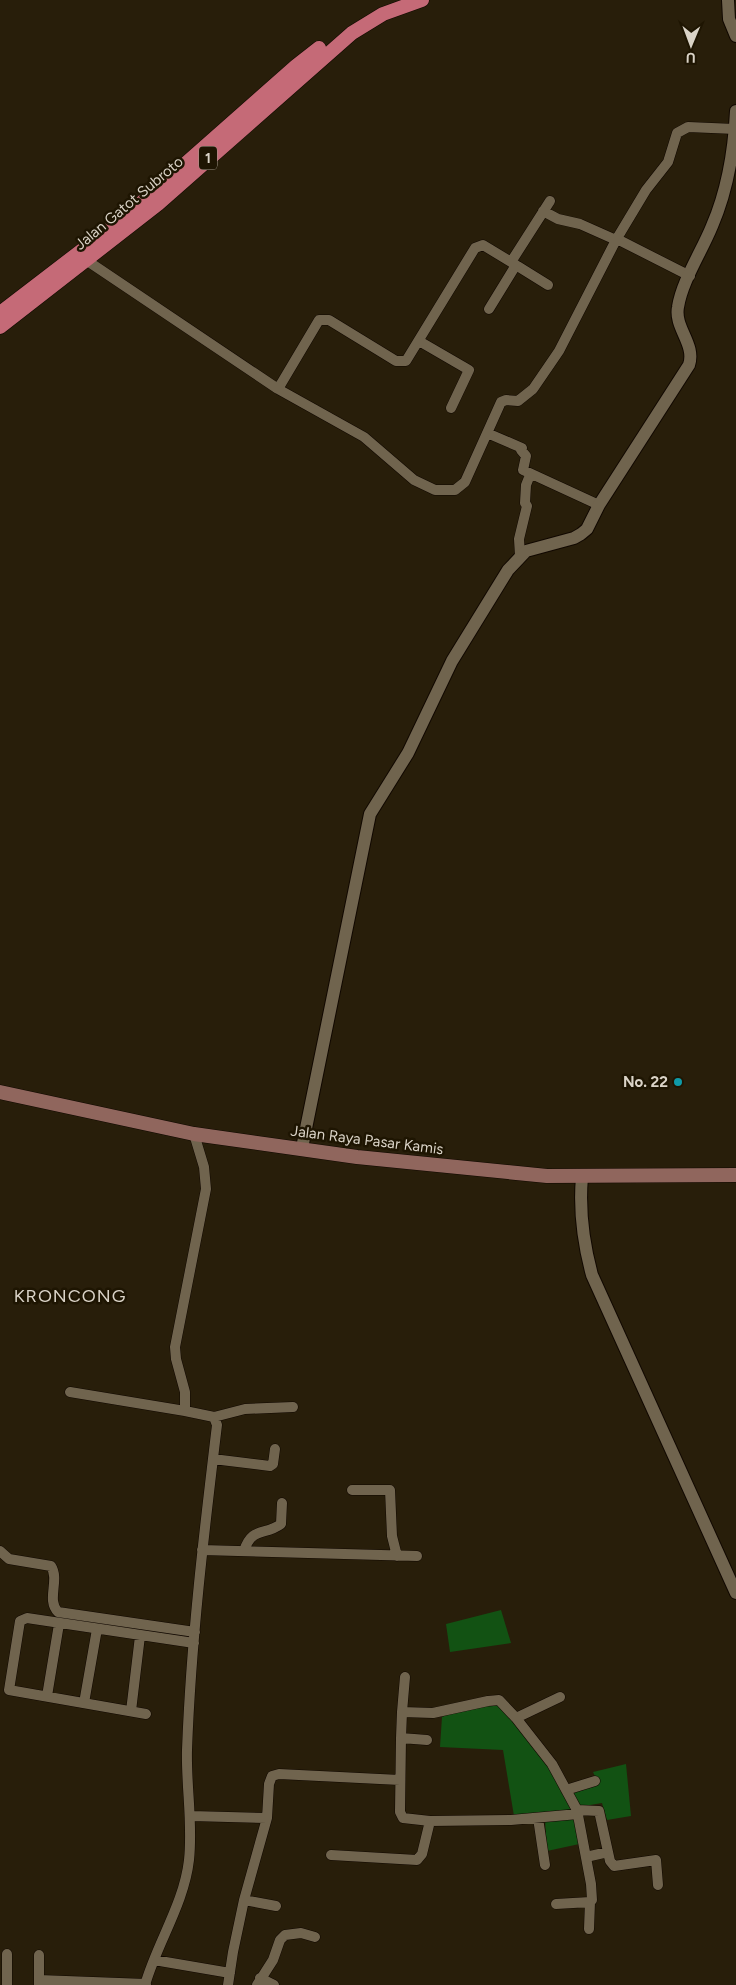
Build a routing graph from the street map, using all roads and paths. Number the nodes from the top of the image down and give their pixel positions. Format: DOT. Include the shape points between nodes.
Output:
graph roads {
  1 [pos="393,0"];
  2 [pos="422,0"];
  3 [pos="728,0"];
  4 [pos="736,36"];
  5 [pos="299,70"];
  6 [pos="736,111"];
  7 [pos="735,129"];
  8 [pos="550,201"];
  9 [pos="543,211"];
  10 [pos="616,240"];
  11 [pos="82,255"];
  12 [pos="514,263"];
  13 [pos="690,276"];
  14 [pos="548,285"];
  15 [pos="489,309"];
  16 [pos="0,313"];
  17 [pos="0,327"];
  18 [pos="419,341"];
  19 [pos="278,389"];
  20 [pos="451,408"];
  21 [pos="487,433"];
  22 [pos="530,475"];
  23 [pos="599,505"];
  24 [pos="520,556"];
  25 [pos="0,1092"];
  26 [pos="194,1134"];
  27 [pos="302,1148"];
  28 [pos="736,1175"];
  29 [pos="582,1177"];
  30 [pos="70,1392"];
  31 [pos="293,1407"];
  32 [pos="185,1411"];
  33 [pos="214,1417"];
  34 [pos="274,1449"];
  35 [pos="213,1459"];
  36 [pos="352,1490"];
  37 [pos="282,1503"];
  38 [pos="202,1550"];
  39 [pos="0,1551"];
  40 [pos="244,1551"];
  41 [pos="397,1556"];
  42 [pos="417,1556"];
  43 [pos="736,1593"];
  44 [pos="59,1624"];
  45 [pos="97,1629"];
  46 [pos="195,1632"];
  47 [pos="140,1636"];
  48 [pos="194,1643"];
  49 [pos="405,1678"];
  50 [pos="47,1696"];
  51 [pos="560,1697"];
  52 [pos="84,1703"];
  53 [pos="131,1711"];
  54 [pos="402,1712"];
  55 [pos="146,1714"];
  56 [pos="516,1718"];
  57 [pos="401,1738"];
  58 [pos="427,1740"];
  59 [pos="400,1780"];
  60 [pos="595,1781"];
  61 [pos="566,1790"];
  62 [pos="577,1812"];
  63 [pos="191,1816"];
  64 [pos="267,1818"];
  65 [pos="538,1818"];
  66 [pos="430,1820"];
  67 [pos="608,1852"];
  68 [pos="331,1855"];
  69 [pos="586,1857"];
  70 [pos="545,1864"];
  71 [pos="658,1885"];
  72 [pos="244,1900"];
  73 [pos="590,1902"];
  74 [pos="556,1904"];
  75 [pos="276,1906"];
  76 [pos="589,1930"];
  77 [pos="315,1938"];
  78 [pos="7,1954"];
  79 [pos="39,1955"];
  80 [pos="154,1960"];
  81 [pos="230,1973"];
  82 [pos="39,1982"];
  83 [pos="258,1982"];
  84 [pos="146,1984"];
  85 [pos="7,1985"];
  86 [pos="228,1985"];
  87 [pos="274,1985"];
  1 -- 5 [label="highway, Jalan Gatot Subroto / 1" via="349,25"];
  2 -- 5 [label="highway, Jalan Gatot Subroto / 1" via="383,14"];
  3 -- 4 [label="street" via="729,19"];
  5 -- 11 [label="highway, Jalan Gatot Subroto / 1" via="183,173 158,204"];
  6 -- 7 [label="street"];
  7 -- 10 [label="street" via="688,126 680,129 668,162 654,177"];
  7 -- 13 [label="street" via="725,190"];
  8 -- 9 [label="street"];
  9 -- 10 [label="street"];
  9 -- 12 [label="street"];
  10 -- 13 [label="street"];
  10 -- 21 [label="street" via="559,350 527,395 518,401 501,402"];
  11 -- 16 [label="highway, Jalan Gatot Subroto / 1"];
  11 -- 17 [label="highway, Jalan Gatot Subroto / 1"];
  11 -- 19 [label="street"];
  12 -- 14 [label="street"];
  12 -- 15 [label="street"];
  12 -- 18 [label="street" via="483,245 476,246"];
  13 -- 23 [label="street" via="677,312 689,342 689,365"];
  18 -- 19 [label="street" via="409,358 397,362 322,318"];
  18 -- 20 [label="street" via="469,370"];
  19 -- 21 [label="street" via="364,437 414,480 435,490 451,491 465,482"];
  21 -- 22 [label="street" via="521,448 526,456 523,470"];
  22 -- 23 [label="street"];
  22 -- 24 [label="street" via="519,539"];
  23 -- 24 [label="street" via="581,534"];
  24 -- 27 [label="street" via="457,652 408,753 370,814"];
  25 -- 26 [label="main road, Jalan Raya Pasar Kamis"];
  26 -- 27 [label="main road, Jalan Raya Pasar Kamis"];
  26 -- 32 [label="street" via="204,1167 206,1189 175,1347 185,1392"];
  27 -- 29 [label="main road, Jalan Raya Pasar Kamis" via="357,1157"];
  28 -- 29 [label="main road, Jalan Raya Pasar Kamis"];
  29 -- 43 [label="street" via="583,1237 592,1275"];
  30 -- 32 [label="street"];
  31 -- 33 [label="street" via="245,1409"];
  32 -- 33 [label="street"];
  33 -- 35 [label="street" via="217,1425"];
  34 -- 35 [label="street" via="274,1462 270,1466"];
  35 -- 38 [label="street"];
  36 -- 41 [label="street" via="390,1490 392,1536"];
  37 -- 40 [label="street" via="281,1524 255,1534"];
  38 -- 40 [label="street"];
  38 -- 46 [label="street"];
  39 -- 46 [label="street" via="9,1559 52,1566 53,1603 58,1612"];
  40 -- 41 [label="street"];
  41 -- 42 [label="street"];
  44 -- 45 [label="street"];
  44 -- 50 [label="street"];
  44 -- 50 [label="street" via="24,1618 18,1624 9,1690"];
  45 -- 47 [label="street"];
  45 -- 52 [label="street"];
  46 -- 48 [label="street"];
  47 -- 48 [label="street"];
  47 -- 53 [label="street"];
  48 -- 63 [label="street" via="187,1752"];
  49 -- 54 [label="street"];
  50 -- 52 [label="street"];
  51 -- 56 [label="street"];
  52 -- 53 [label="street"];
  53 -- 55 [label="street"];
  54 -- 56 [label="street" via="433,1713 494,1700 502,1702"];
  54 -- 57 [label="street"];
  56 -- 61 [label="street" via="552,1764"];
  57 -- 58 [label="street"];
  57 -- 59 [label="street"];
  59 -- 64 [label="street" via="276,1775 270,1779"];
  59 -- 66 [label="street" via="401,1817"];
  60 -- 61 [label="street"];
  61 -- 62 [label="street"];
  62 -- 65 [label="street"];
  62 -- 67 [label="street" via="599,1811"];
  62 -- 69 [label="street"];
  63 -- 64 [label="street"];
  63 -- 80 [label="street" via="189,1861"];
  64 -- 72 [label="street"];
  65 -- 66 [label="street"];
  65 -- 70 [label="street"];
  66 -- 68 [label="street" via="422,1854 417,1860"];
  67 -- 69 [label="street"];
  67 -- 71 [label="street" via="614,1866 655,1860 658,1863"];
  69 -- 73 [label="street" via="591,1884"];
  72 -- 75 [label="street"];
  72 -- 81 [label="street"];
  73 -- 74 [label="street"];
  73 -- 76 [label="street"];
  77 -- 83 [label="street" via="301,1933 285,1935"];
  78 -- 85 [label="street"];
  79 -- 82 [label="street"];
  80 -- 81 [label="street"];
  80 -- 84 [label="street"];
  81 -- 86 [label="street"];
  82 -- 84 [label="street"];
  83 -- 87 [label="street"];
}
